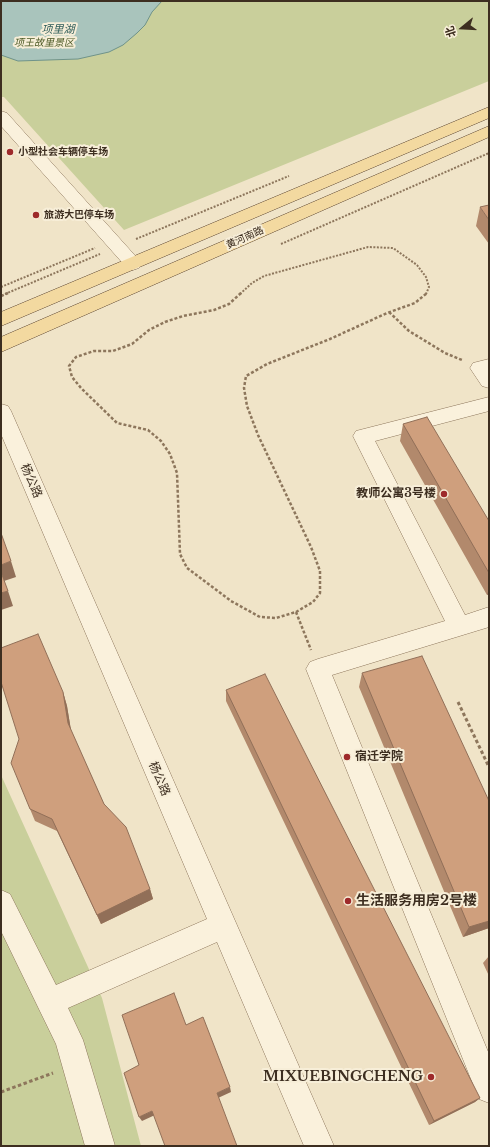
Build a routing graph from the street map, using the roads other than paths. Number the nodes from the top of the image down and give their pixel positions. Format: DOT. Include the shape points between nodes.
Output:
graph roads {
  1 [pos="489,112"];
  2 [pos="1,116"];
  3 [pos="489,131"];
  4 [pos="133,264"];
  5 [pos="1,319"];
  6 [pos="1,345"];
  7 [pos="489,404"];
  8 [pos="1,411"];
  9 [pos="489,617"];
  10 [pos="459,626"];
  11 [pos="1,903"];
  12 [pos="223,926"];
  13 [pos="50,1002"];
  14 [pos="489,1090"];
  15 [pos="100,1146"];
  16 [pos="319,1146"];
  1 -- 4 [label="main road, 黄河南路"];
  2 -- 4 [label="street"];
  3 -- 6 [label="main road, 黄河南路"];
  4 -- 5 [label="main road, 黄河南路"];
  7 -- 10 [label="street" via="363,436"];
  8 -- 12 [label="street, 杨公路"];
  9 -- 10 [label="street"];
  10 -- 14 [label="street" via="318,669"];
  11 -- 13 [label="street"];
  12 -- 13 [label="street"];
  12 -- 16 [label="street, 杨公路"];
  13 -- 15 [label="street" via="69,1040"];
}
